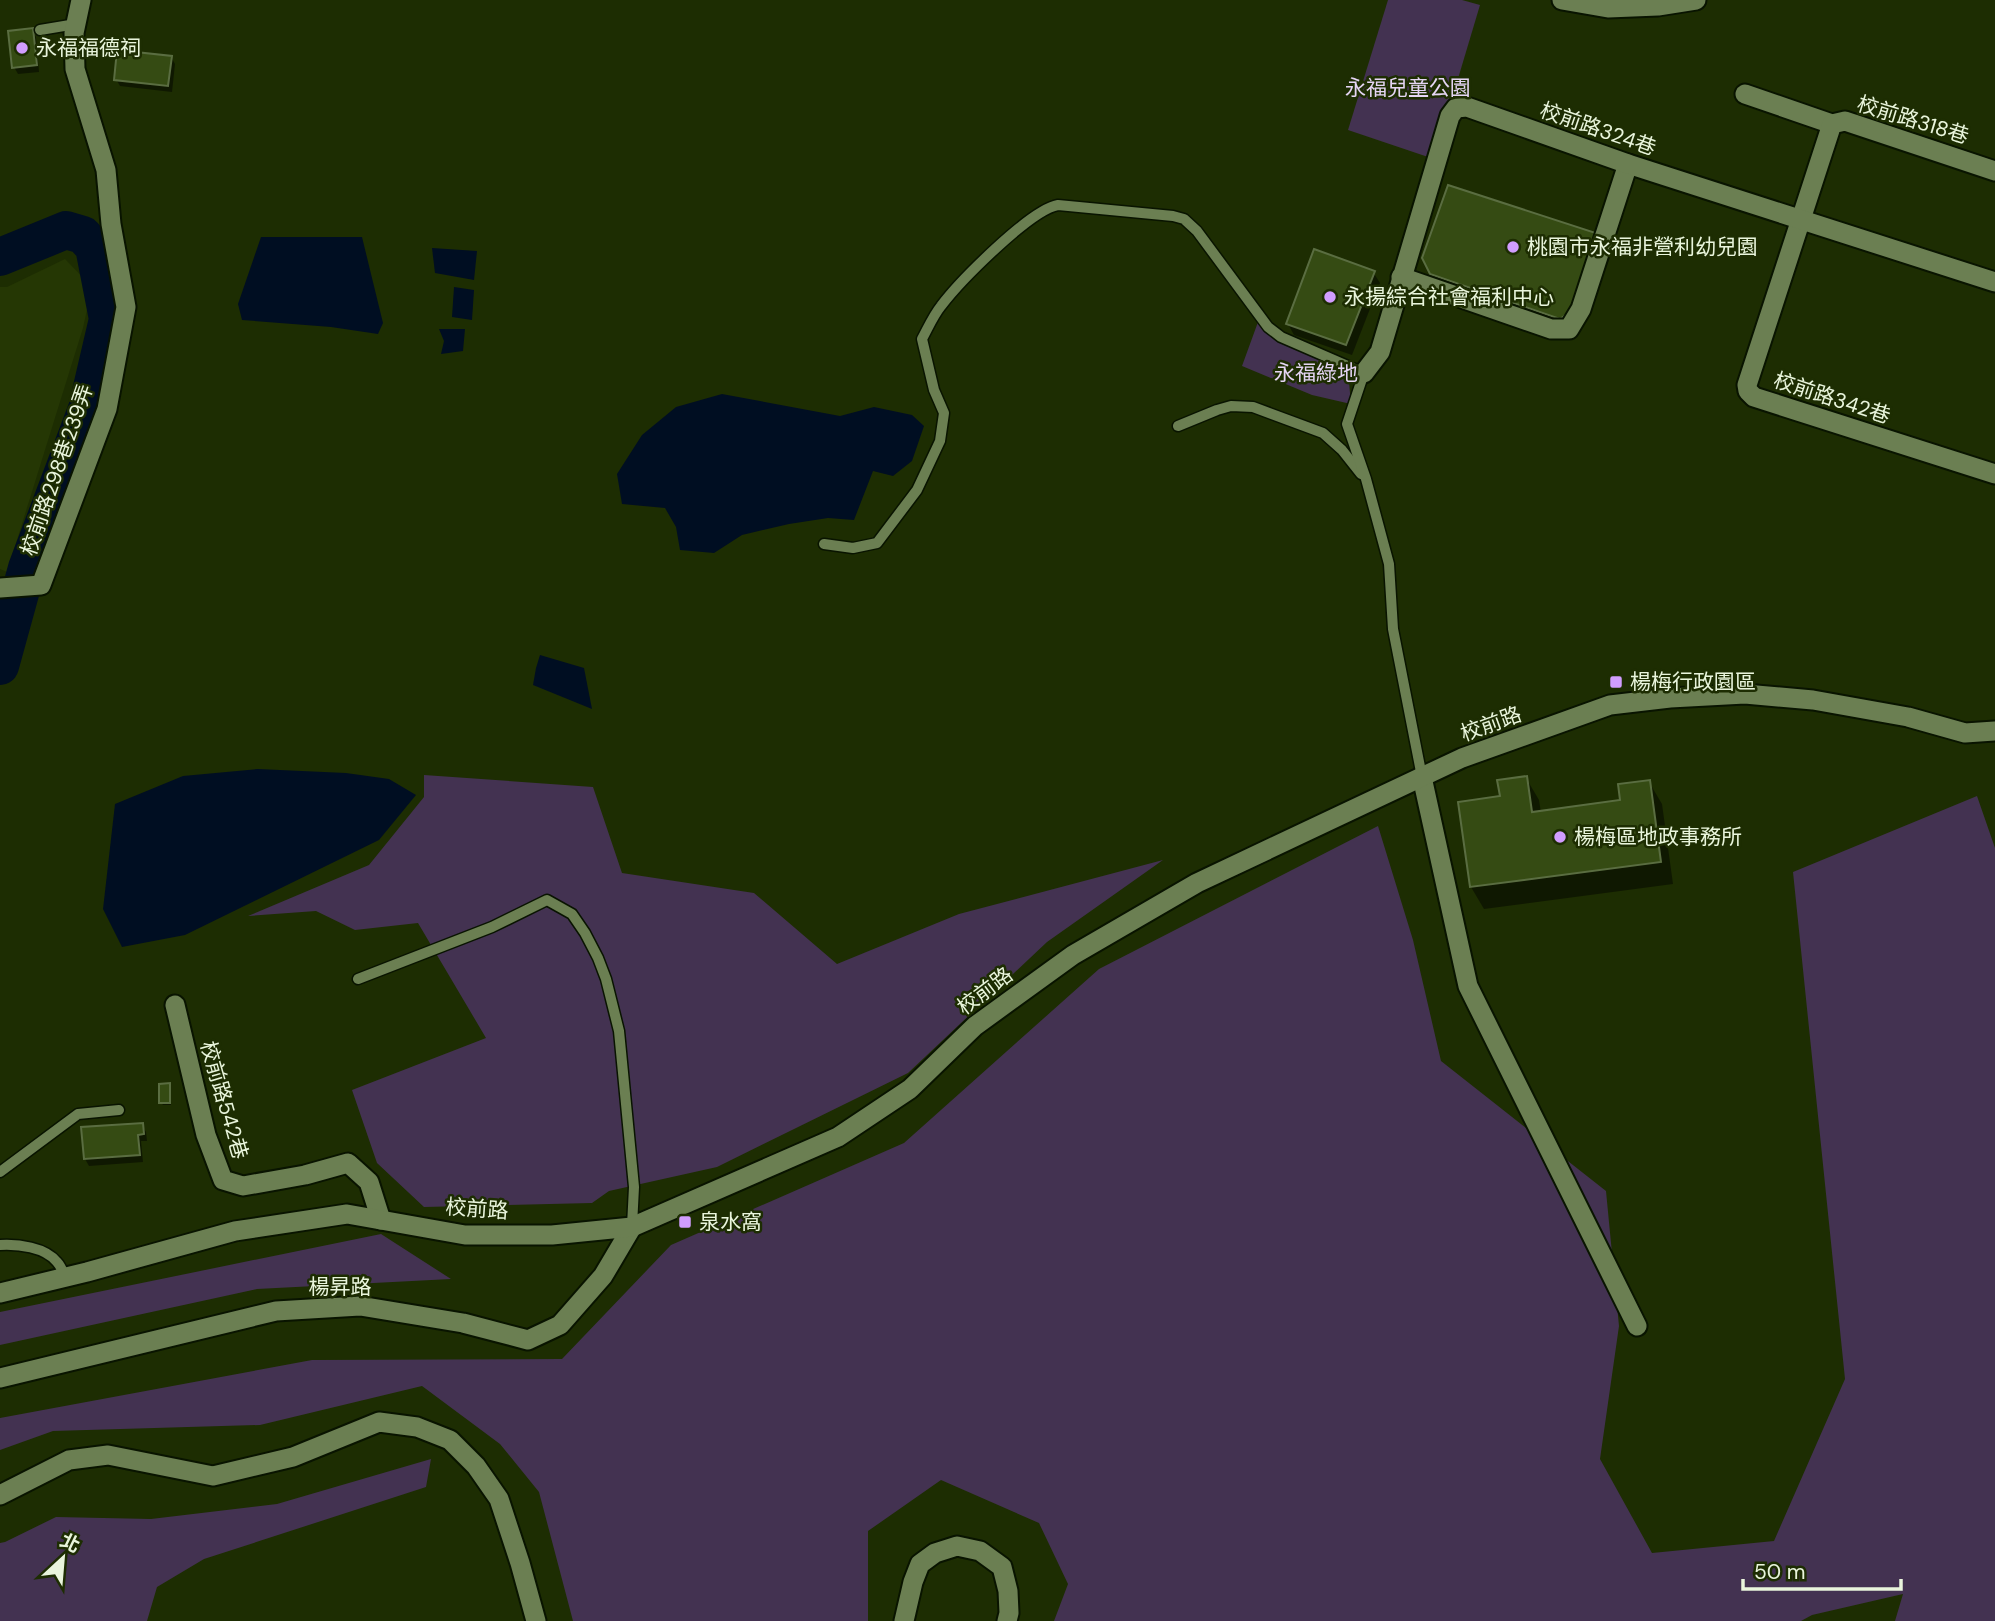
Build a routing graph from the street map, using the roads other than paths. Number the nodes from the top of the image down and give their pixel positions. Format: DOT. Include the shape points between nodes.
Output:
graph roads {
  1 [pos="81,0"];
  2 [pos="1562,0"];
  3 [pos="1696,0"];
  4 [pos="76,24"];
  5 [pos="40,30"];
  6 [pos="1745,94"];
  7 [pos="1832,124"];
  8 [pos="1628,164"];
  9 [pos="1995,171"];
  10 [pos="1802,220"];
  11 [pos="1401,277"];
  12 [pos="1995,282"];
  13 [pos="1364,373"];
  14 [pos="1178,426"];
  15 [pos="1995,474"];
  16 [pos="1366,480"];
  17 [pos="824,544"];
  18 [pos="4,588"];
  19 [pos="1995,731"];
  20 [pos="1422,777"];
  21 [pos="358,979"];
  22 [pos="175,1005"];
  23 [pos="119,1110"];
  24 [pos="0,1172"];
  25 [pos="381,1220"];
  26 [pos="632,1227"];
  27 [pos="0,1245"];
  28 [pos="65,1277"];
  29 [pos="0,1293"];
  30 [pos="1637,1326"];
  31 [pos="0,1378"];
  32 [pos="0,1495"];
  33 [pos="536,1621"];
  34 [pos="904,1621"];
  35 [pos="1007,1621"];
  1 -- 4 [label="street, 校前路298巷239弄"];
  2 -- 3 [label="street" via="1608,8"];
  4 -- 5 [label="lane"];
  4 -- 18 [label="street, 校前路298巷239弄" via="75,69 106,170 126,307 107,409 41,585"];
  6 -- 7 [label="street"];
  7 -- 9 [label="street, 校前路318巷" via="1845,121"];
  7 -- 10 [label="street, 校前路318巷"];
  8 -- 10 [label="street, 校前路324巷"];
  8 -- 11 [label="street" via="1581,309 1569,330 1550,329"];
  8 -- 11 [label="street, 校前路324巷" via="1467,107 1456,108"];
  10 -- 12 [label="street, 校前路324巷"];
  10 -- 15 [label="street, 校前路342巷" via="1748,391 1754,397"];
  11 -- 13 [label="street, 校前路324巷" via="1380,352"];
  13 -- 16 [label="lane" via="1347,424"];
  13 -- 17 [label="lane" via="1268,327 1197,230 1184,219 1049,206 957,288 922,339 944,413 940,441 917,490 877,543 853,548"];
  14 -- 16 [label="lane" via="1231,406 1253,407 1323,433"];
  16 -- 20 [label="lane" via="1389,564 1393,629"];
  19 -- 20 [label="street, 校前路" via="1965,733 1908,717 1813,700 1745,694 1670,698 1610,705"];
  20 -- 26 [label="street, 校前路" via="1197,883 1073,955 975,1026 910,1089 838,1137"];
  20 -- 30 [label="street" via="1468,986"];
  21 -- 26 [label="lane" via="547,900 572,914 598,958 619,1031 634,1187"];
  22 -- 25 [label="street, 校前路542巷" via="206,1135 223,1180 243,1186 348,1163 369,1182"];
  23 -- 24 [label="lane" via="78,1114"];
  25 -- 26 [label="street, 校前路" via="466,1235 552,1235"];
  25 -- 28 [label="street, 校前路" via="347,1214 235,1231"];
  26 -- 31 [label="street, 楊昇路" via="603,1276 560,1325 528,1340 463,1323 360,1306 276,1311"];
  27 -- 28 [label="lane" via="38,1249 57,1261"];
  28 -- 29 [label="street, 校前路"];
  32 -- 33 [label="street" via="69,1461 108,1455 213,1476 293,1457 379,1422 417,1427 450,1440 499,1499"];
  34 -- 35 [label="street" via="920,1564 934,1553 957,1546 980,1551 1002,1567 1008,1591"];
}
